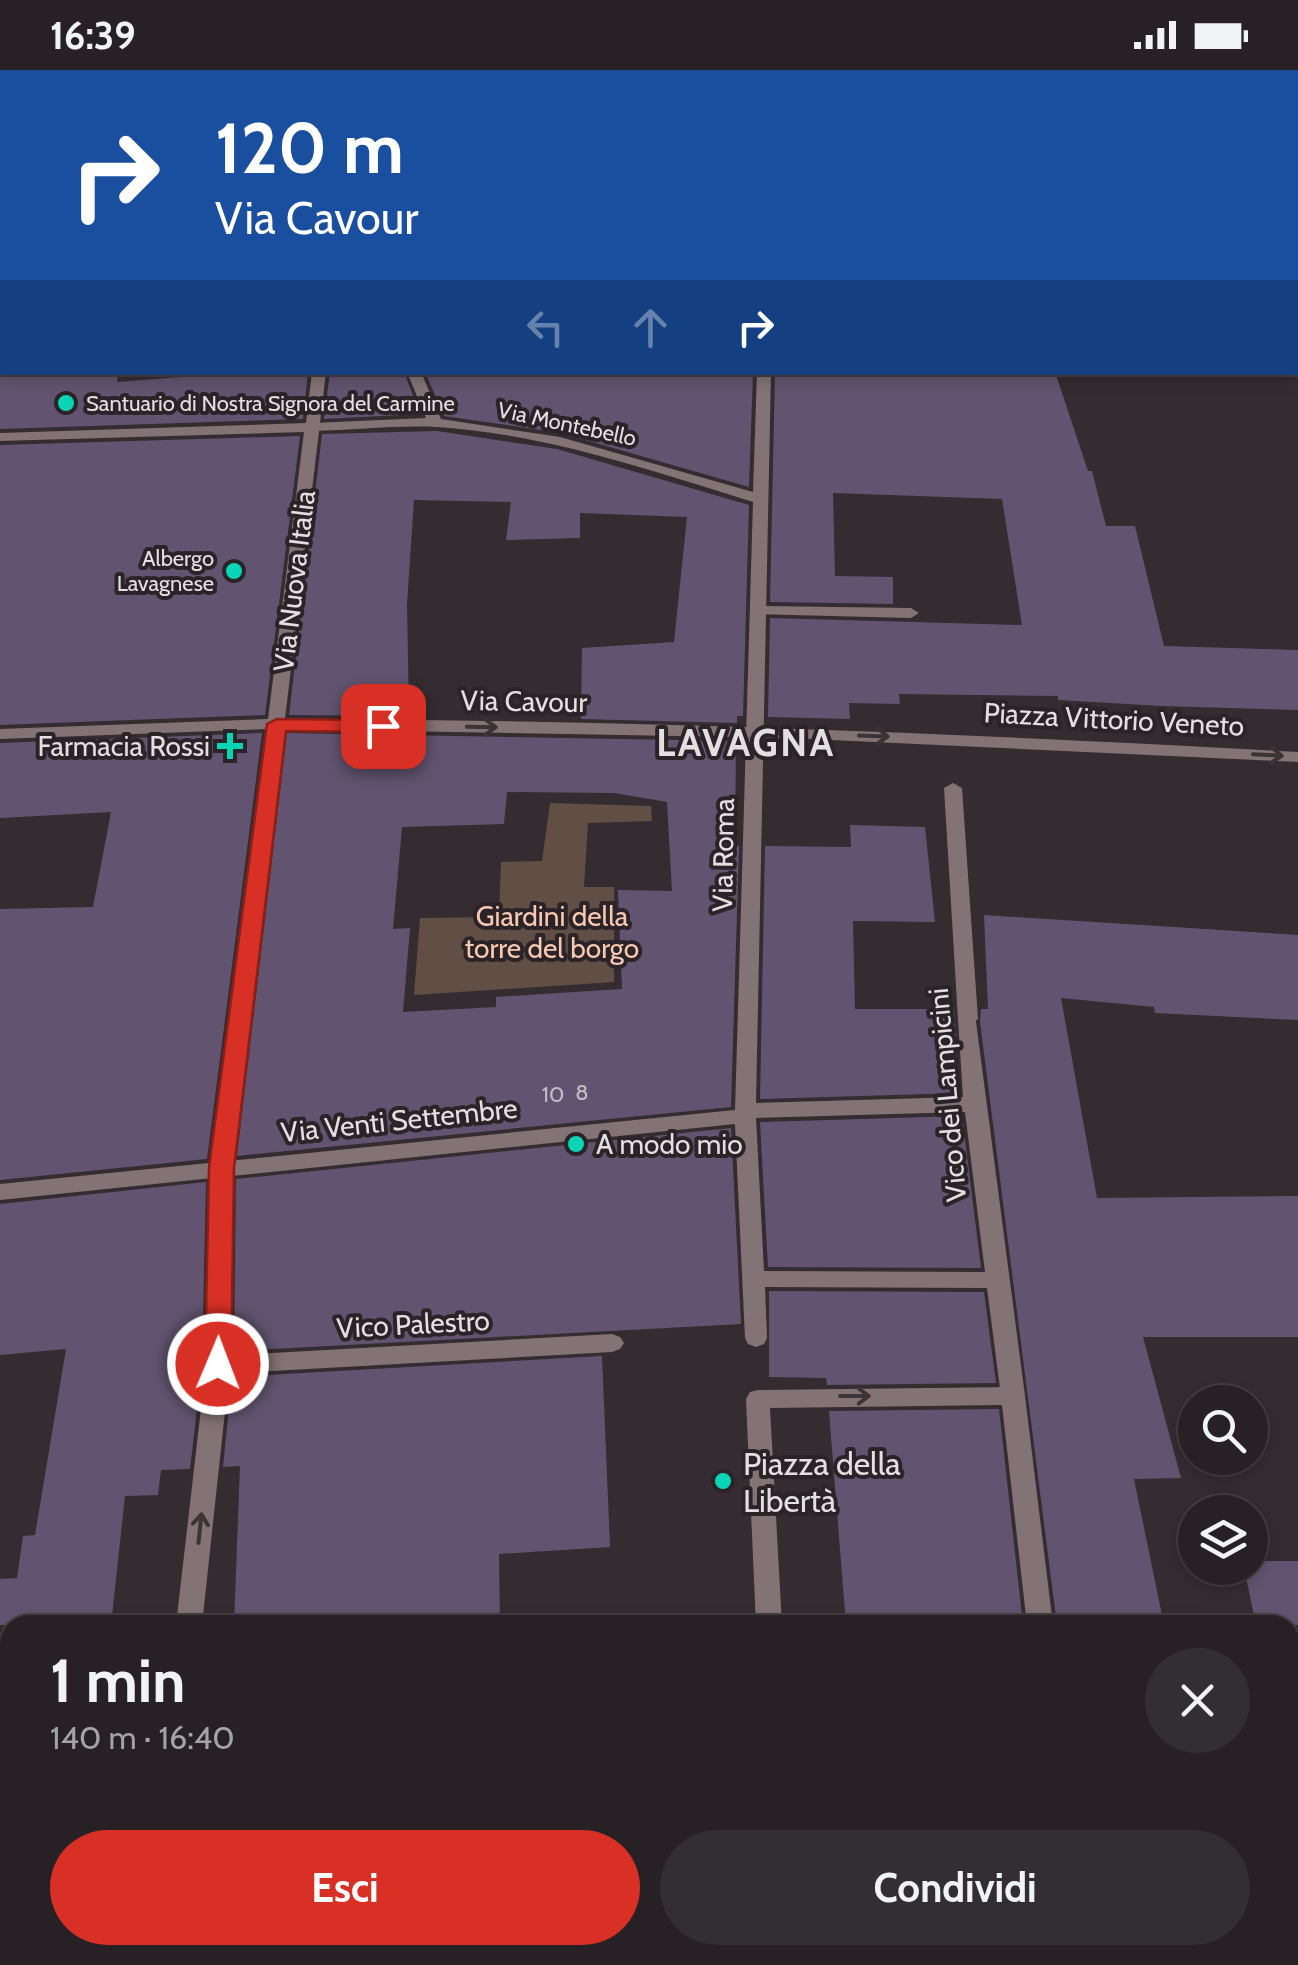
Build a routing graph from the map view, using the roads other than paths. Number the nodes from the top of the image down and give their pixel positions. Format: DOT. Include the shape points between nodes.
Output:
graph roads {
  1 [pos="319,375"];
  2 [pos="415,375"];
  3 [pos="764,375"];
  4 [pos="436,423"];
  5 [pos="313,428"];
  6 [pos="0,436"];
  7 [pos="760,498"];
  8 [pos="757,610"];
  9 [pos="911,613"];
  10 [pos="277,724"];
  11 [pos="752,732"];
  12 [pos="0,734"];
  13 [pos="926,738"];
  14 [pos="1298,757"];
  15 [pos="953,788"];
  16 [pos="974,1104"];
  17 [pos="745,1114"];
  18 [pos="222,1168"];
  19 [pos="0,1192"];
  20 [pos="754,1279"];
  21 [pos="997,1280"];
  22 [pos="756,1338"];
  23 [pos="612,1343"];
  24 [pos="218,1364"];
  25 [pos="1013,1396"];
  26 [pos="191,1615"];
  27 [pos="769,1615"];
  28 [pos="1039,1615"];
  1 -- 5 [label="street, Via Nuova Italia"];
  2 -- 4 [label="street"];
  3 -- 7 [label="street, Via Roma"];
  4 -- 5 [label="street, Via Montebello"];
  4 -- 7 [label="street, Via Montebello" via="514,432"];
  5 -- 6 [label="street, Via Montebello"];
  5 -- 10 [label="street, Via Nuova Italia"];
  7 -- 8 [label="street, Via Roma"];
  8 -- 9 [label="street"];
  8 -- 11 [label="street, Via Roma"];
  10 -- 11 [label="street, Via Cavour, one-way"];
  10 -- 12 [label="street, Via Cavour"];
  10 -- 18 [label="street, Via Nuova Italia"];
  11 -- 13 [label="street, Via Cavour, one-way"];
  11 -- 17 [label="street, Via Roma"];
  13 -- 14 [label="street, Piazza Vittorio Veneto, one-way"];
  15 -- 16 [label="street, Vico dei Lampicini"];
  16 -- 17 [label="street, Via Venti Settembre"];
  16 -- 21 [label="street, Vico dei Lampicini"];
  17 -- 18 [label="street, Via Venti Settembre"];
  17 -- 20 [label="street, Via Roma"];
  18 -- 19 [label="street, Via Venti Settembre"];
  18 -- 24 [label="street, Via Nuova Italia"];
  20 -- 21 [label="street"];
  20 -- 22 [label="street, Via Roma"];
  21 -- 25 [label="street, Vico dei Lampicini"];
  23 -- 24 [label="street, Vico Palestro"];
  26 -- 24 [label="street, Via Nuova Italia, one-way"];
  27 -- 25 [label="street, one-way" via="758,1399"];
  25 -- 28 [label="street, Vico dei Lampicini"];
}
